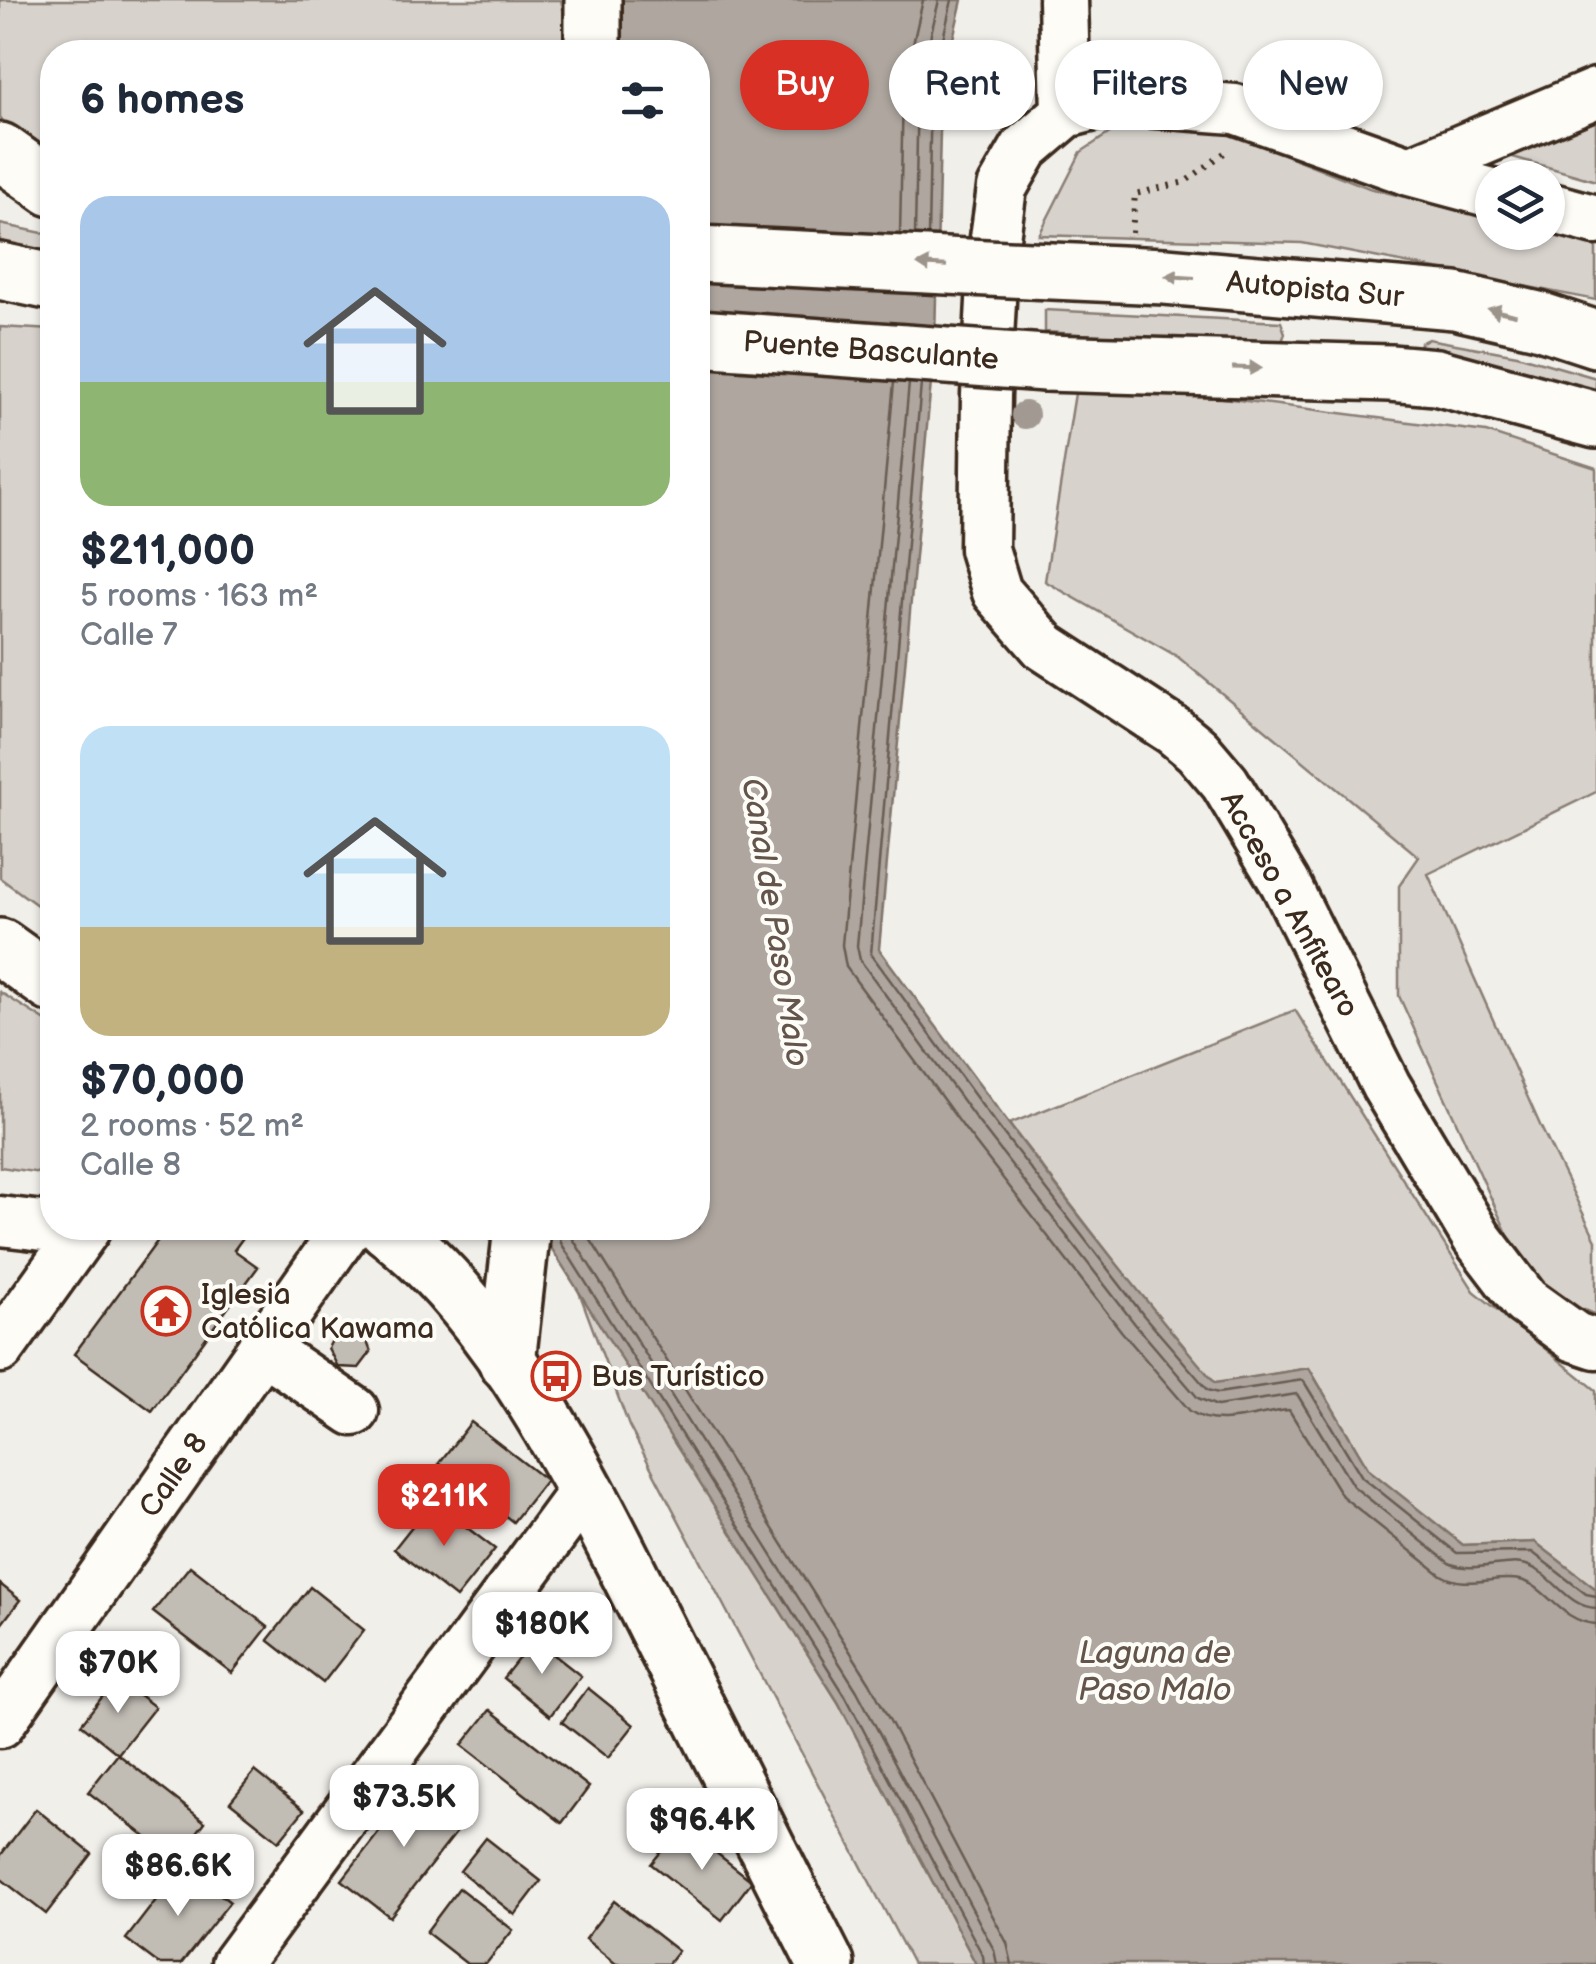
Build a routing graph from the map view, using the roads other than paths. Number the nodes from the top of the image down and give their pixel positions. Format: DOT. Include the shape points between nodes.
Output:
graph roads {
  1 [pos="594,0"];
  2 [pos="1063,0"];
  3 [pos="593,40"];
  4 [pos="1064,40"];
  5 [pos="1596,94"];
  6 [pos="1223,108"];
  7 [pos="1055,122"];
  8 [pos="0,152"];
  9 [pos="1410,170"];
  10 [pos="40,180"];
  11 [pos="0,186"];
  12 [pos="1475,188"];
  13 [pos="40,195"];
  14 [pos="1565,212"];
  15 [pos="1596,220"];
  16 [pos="710,255"];
  17 [pos="1355,291"];
  18 [pos="710,339"];
  19 [pos="1596,339"];
  20 [pos="1350,371"];
  21 [pos="1596,420"];
  22 [pos="0,947"];
  23 [pos="40,975"];
  24 [pos="0,1221"];
  25 [pos="40,1225"];
  26 [pos="64,1240"];
  27 [pos="338,1240"];
  28 [pos="400,1240"];
  29 [pos="521,1240"];
  30 [pos="1596,1344"];
  31 [pos="0,1348"];
  32 [pos="262,1348"];
  33 [pos="507,1362"];
  34 [pos="354,1411"];
  35 [pos="586,1488"];
  36 [pos="0,1722"];
  37 [pos="236,1964"];
  38 [pos="826,1964"];
  1 -- 3 [label="main road"];
  2 -- 4 [label="street"];
  5 -- 9 [label="street"];
  6 -- 9 [label="street, Acceso a Anfitearo"];
  7 -- 30 [label="street, Acceso a Anfitearo" via="1025,148 1002,188 994,246 984,549 998,592 1045,647 1174,731 1225,783 1285,883 1386,1086 1477,1238 1525,1301 1575,1338"];
  8 -- 10 [label="main road"];
  9 -- 12 [label="street, Acceso a Anfitearo"];
  11 -- 13 [label="main road"];
  14 -- 15 [label="street"];
  17 -- 16 [label="main road, Autopista Sur, one-way, bridge"];
  19 -- 17 [label="main road, Autopista Sur, one-way" via="1455,301"];
  17 -- 20 [label="main road"];
  18 -- 20 [label="main road, Puente Basculante, one-way, bridge" via="1045,363"];
  20 -- 21 [label="main road" via="1436,377"];
  22 -- 23 [label="main road"];
  24 -- 25 [label="street"];
  26 -- 31 [label="street"];
  27 -- 32 [label="street, Calle 8"];
  28 -- 33 [label="main road" via="445,1280"];
  29 -- 33 [label="main road"];
  32 -- 34 [label="street"];
  32 -- 36 [label="street, Calle 8"];
  33 -- 35 [label="main road"];
  35 -- 37 [label="street"];
  35 -- 38 [label="main road"];
}
